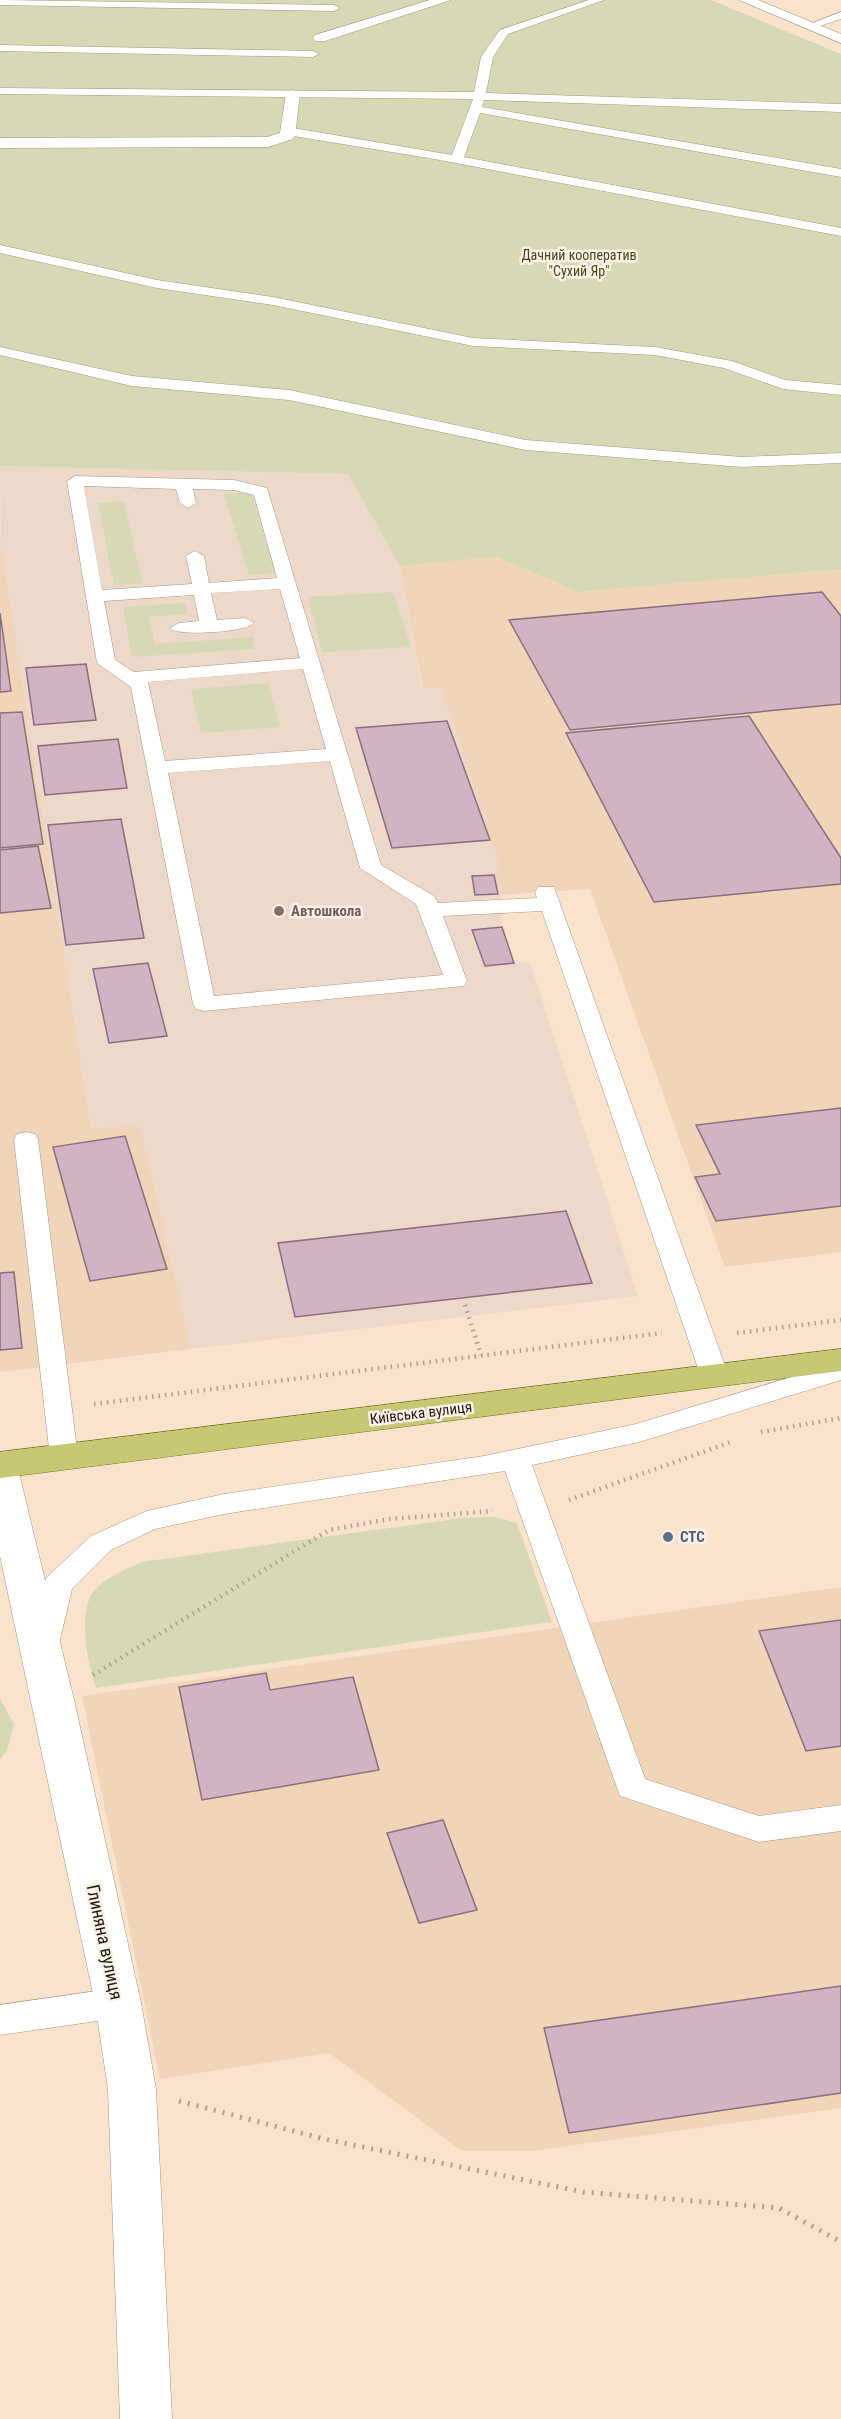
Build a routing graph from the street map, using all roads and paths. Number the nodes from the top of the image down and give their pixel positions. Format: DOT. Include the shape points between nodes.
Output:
graph roads {
  1 [pos="444,0"];
  2 [pos="599,0"];
  3 [pos="746,0"];
  4 [pos="0,2"];
  5 [pos="334,8"];
  6 [pos="841,15"];
  7 [pos="810,26"];
  8 [pos="320,38"];
  9 [pos="841,39"];
  10 [pos="0,48"];
  11 [pos="313,54"];
  12 [pos="0,91"];
  13 [pos="293,94"];
  14 [pos="477,102"];
  15 [pos="841,108"];
  16 [pos="287,131"];
  17 [pos="0,143"];
  18 [pos="457,159"];
  19 [pos="841,173"];
  20 [pos="841,232"];
  21 [pos="0,249"];
  22 [pos="0,351"];
  23 [pos="841,390"];
  24 [pos="841,458"];
  25 [pos="195,556"];
  26 [pos="288,583"];
  27 [pos="202,589"];
  28 [pos="95,596"];
  29 [pos="245,623"];
  30 [pos="209,626"];
  31 [pos="179,628"];
  32 [pos="311,663"];
  33 [pos="130,678"];
  34 [pos="338,754"];
  35 [pos="157,768"];
  36 [pos="430,910"];
  37 [pos="26,1139"];
  38 [pos="465,1305"];
  39 [pos="841,1320"];
  40 [pos="699,1328"];
  41 [pos="481,1355"];
  42 [pos="841,1360"];
  43 [pos="841,1371"];
  44 [pos="715,1377"];
  45 [pos="58,1408"];
  46 [pos="841,1418"];
  47 [pos="749,1434"];
  48 [pos="739,1438"];
  49 [pos="64,1457"];
  50 [pos="515,1459"];
  51 [pos="0,1465"];
  52 [pos="0,1473"];
  53 [pos="532,1507"];
  54 [pos="41,1656"];
  55 [pos="54,1704"];
  56 [pos="841,1818"];
  57 [pos="118,2002"];
  58 [pos="0,2020"];
  59 [pos="132,2089"];
  60 [pos="841,2242"];
  61 [pos="146,2419"];
  1 -- 8 [label="street"];
  2 -- 14 [label="lane" via="504,32 487,57"];
  3 -- 7 [label="street"];
  4 -- 5 [label="lane"];
  6 -- 7 [label="lane"];
  7 -- 9 [label="street"];
  10 -- 11 [label="lane"];
  12 -- 13 [label="lane"];
  13 -- 14 [label="lane"];
  13 -- 16 [label="street"];
  14 -- 15 [label="lane"];
  14 -- 18 [label="lane"];
  14 -- 19 [label="lane"];
  16 -- 17 [label="street" via="287,136 268,142"];
  16 -- 18 [label="lane"];
  18 -- 20 [label="lane"];
  21 -- 23 [label="lane" via="157,284 273,301 473,342 655,351 727,364 783,384"];
  22 -- 24 [label="lane" via="132,381 289,395 526,445 742,462"];
  25 -- 27 [label="lane"];
  26 -- 27 [label="lane"];
  26 -- 28 [label="lane" via="261,492 234,485 186,493 75,481"];
  26 -- 32 [label="lane"];
  27 -- 28 [label="lane"];
  27 -- 30 [label="lane"];
  28 -- 33 [label="lane" via="106,663"];
  29 -- 30 [label="lane"];
  30 -- 31 [label="lane"];
  32 -- 33 [label="lane"];
  32 -- 34 [label="lane"];
  33 -- 35 [label="lane" via="140,684"];
  34 -- 35 [label="lane"];
  34 -- 36 [label="lane" via="371,868 426,901"];
  35 -- 36 [label="lane" via="204,1004 456,981"];
  36 -- 40 [label="lane" via="548,898"];
  37 -- 45 [label="lane"];
  38 -- 41 [label="path"];
  39 -- 40 [label="path" via="735,1334"];
  40 -- 41 [label="path"];
  40 -- 44 [label="lane"];
  41 -- 45 [label="path"];
  42 -- 44 [label="main road, Київська вулиця"];
  43 -- 50 [label="lane" via="639,1433"];
  44 -- 49 [label="main road, Київська вулиця"];
  45 -- 49 [label="lane"];
  46 -- 47 [label="path"];
  48 -- 53 [label="path" via="602,1490"];
  49 -- 51 [label="main road, Київська вулиця"];
  50 -- 53 [label="lane"];
  50 -- 54 [label="lane" via="224,1504 147,1521 101,1544 58,1585"];
  52 -- 54 [label="street, Глиняна вулиця"];
  53 -- 55 [label="path" via="389,1519 329,1530 72,1688"];
  53 -- 56 [label="lane" via="632,1787 759,1829"];
  54 -- 55 [label="street, Глиняна вулиця"];
  55 -- 57 [label="street, Глиняна вулиця"];
  57 -- 58 [label="lane"];
  57 -- 59 [label="street, Глиняна вулиця"];
  59 -- 60 [label="path" via="324,2139 584,2192 779,2208"];
  59 -- 61 [label="street, Глиняна вулиця"];
}
